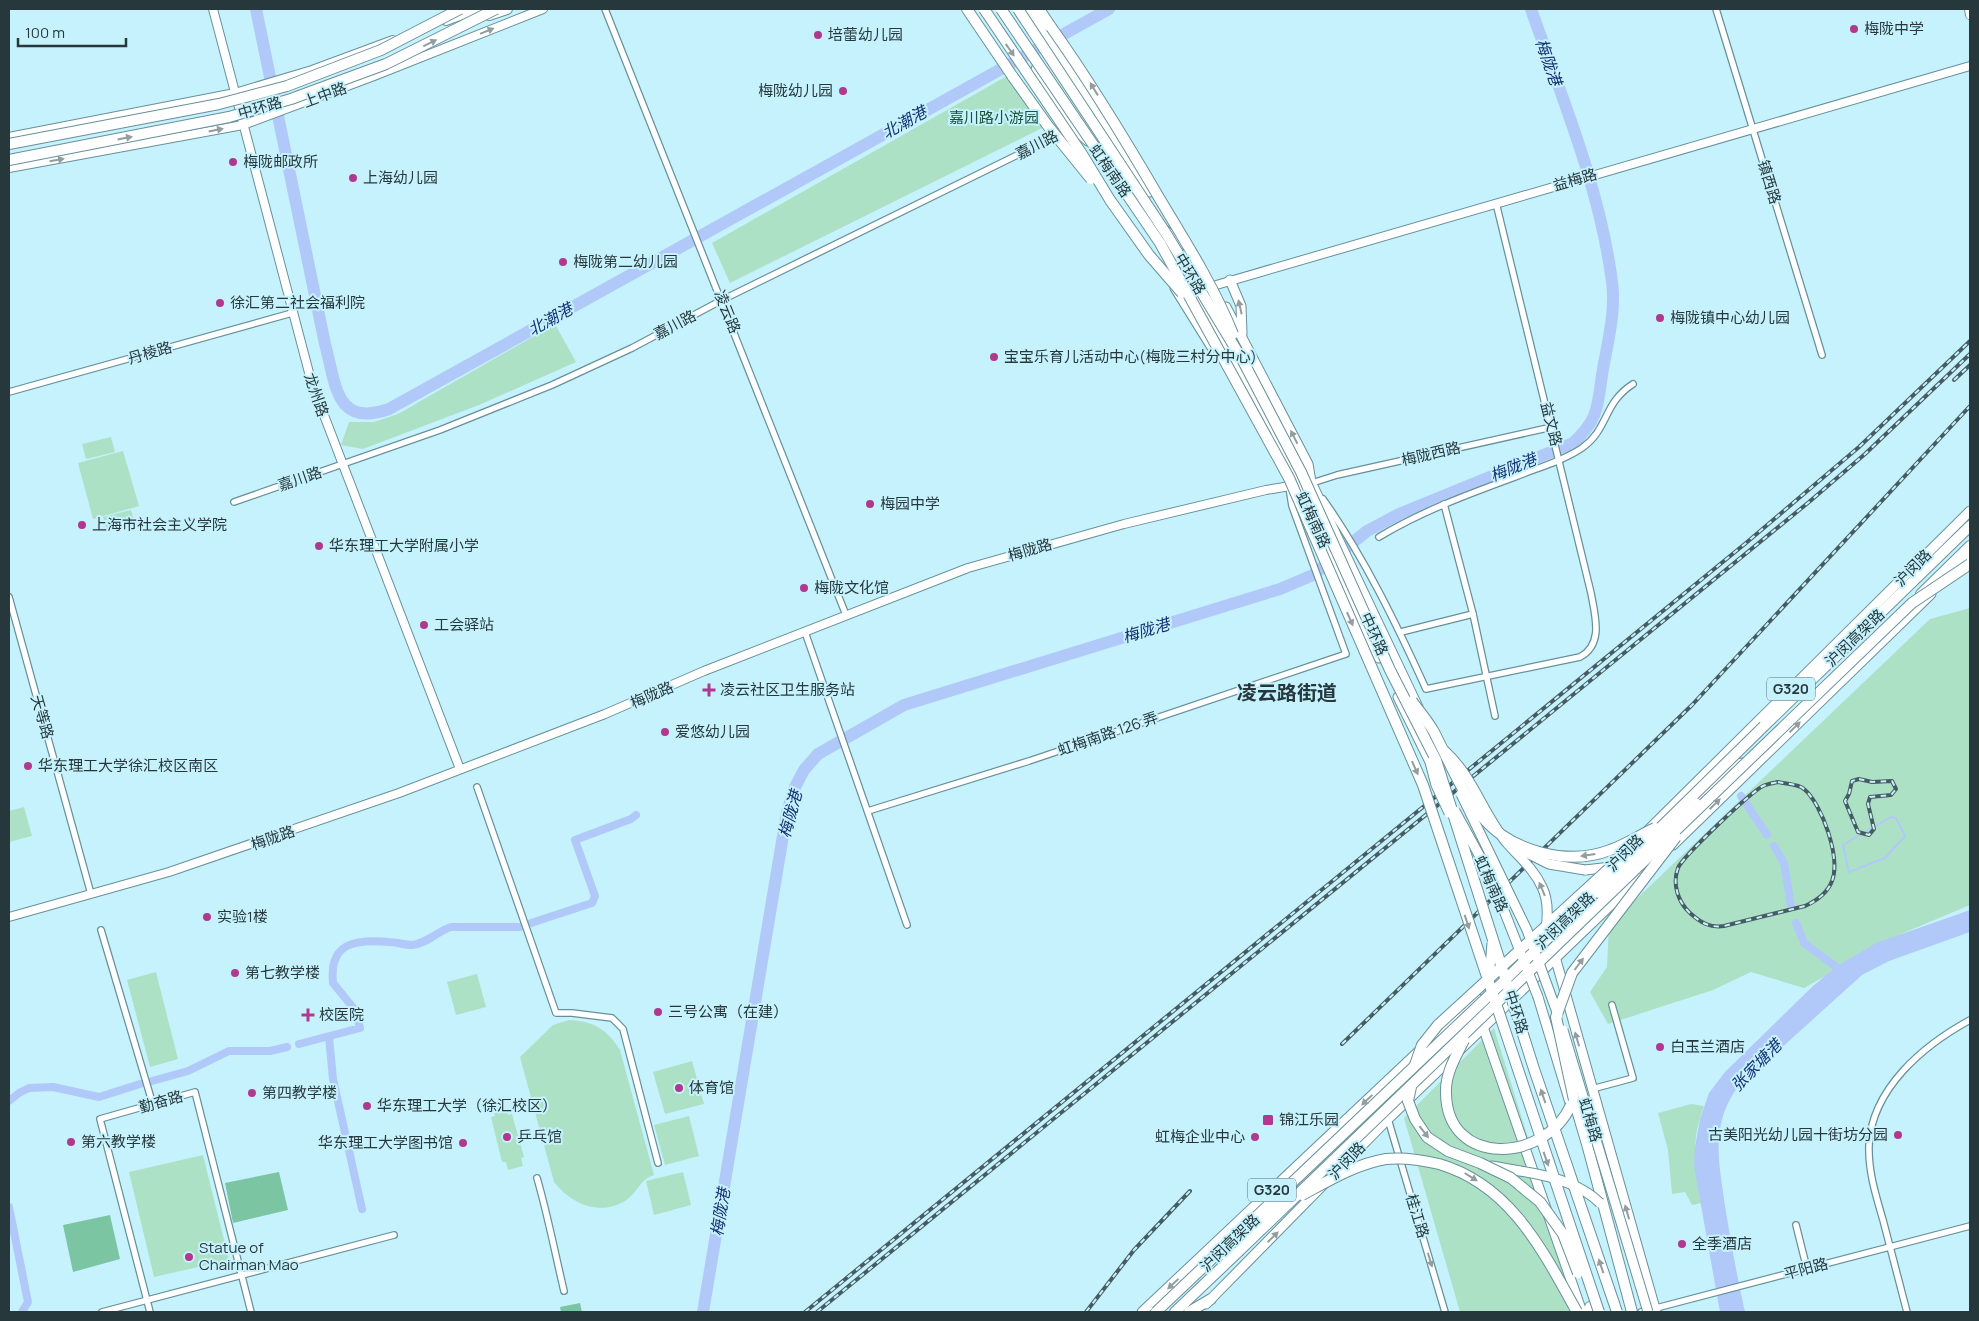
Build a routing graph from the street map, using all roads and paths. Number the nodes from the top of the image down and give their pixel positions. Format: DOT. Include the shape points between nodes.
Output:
graph roads {
  1 [pos="213,9"];
  2 [pos="460,9"];
  3 [pos="479,9"];
  4 [pos="496,9"];
  5 [pos="507,9"];
  6 [pos="543,9"];
  7 [pos="605,9"];
  8 [pos="967,9"];
  9 [pos="984,9"];
  10 [pos="999,9"];
  11 [pos="1019,9"];
  12 [pos="1029,9"];
  13 [pos="1039,9"];
  14 [pos="1716,9"];
  15 [pos="1969,9"];
  16 [pos="1970,15"];
  17 [pos="476,20"];
  18 [pos="1043,30"];
  19 [pos="1058,60"];
  20 [pos="1970,66"];
  21 [pos="235,93"];
  22 [pos="1099,112"];
  23 [pos="1090,118"];
  24 [pos="243,125"];
  25 [pos="1072,127"];
  26 [pos="1753,129"];
  27 [pos="9,137"];
  28 [pos="1053,138"];
  29 [pos="1075,141"];
  30 [pos="9,144"];
  31 [pos="1129,159"];
  32 [pos="9,160"];
  33 [pos="9,168"];
  34 [pos="1132,179"];
  35 [pos="1110,200"];
  36 [pos="1496,203"];
  37 [pos="1163,228"];
  38 [pos="1183,244"];
  39 [pos="1230,280"];
  40 [pos="1214,287"];
  41 [pos="1202,288"];
  42 [pos="1192,292"];
  43 [pos="1181,297"];
  44 [pos="722,300"];
  45 [pos="1192,304"];
  46 [pos="292,313"];
  47 [pos="1242,335"];
  48 [pos="1822,355"];
  49 [pos="1243,361"];
  50 [pos="1633,384"];
  51 [pos="1270,389"];
  52 [pos="9,392"];
  53 [pos="1259,406"];
  54 [pos="1271,416"];
  55 [pos="1258,427"];
  56 [pos="1552,427"];
  57 [pos="1287,447"];
  58 [pos="1559,459"];
  59 [pos="342,464"];
  60 [pos="1311,482"];
  61 [pos="1293,486"];
  62 [pos="234,502"];
  63 [pos="1444,504"];
  64 [pos="1970,511"];
  65 [pos="1970,526"];
  66 [pos="1379,536"];
  67 [pos="1970,546"];
  68 [pos="1970,556"];
  69 [pos="1970,564"];
  70 [pos="9,597"];
  71 [pos="1912,603"];
  72 [pos="1473,614"];
  73 [pos="846,615"];
  74 [pos="805,632"];
  75 [pos="1401,632"];
  76 [pos="1390,670"];
  77 [pos="1486,676"];
  78 [pos="1495,716"];
  79 [pos="1434,741"];
  80 [pos="1760,761"];
  81 [pos="1430,762"];
  82 [pos="460,769"];
  83 [pos="477,787"];
  84 [pos="1695,803"];
  85 [pos="868,811"];
  86 [pos="1655,828"];
  87 [pos="1506,841"];
  88 [pos="1611,867"];
  89 [pos="91,894"];
  90 [pos="9,917"];
  91 [pos="907,925"];
  92 [pos="1547,929"];
  93 [pos="101,930"];
  94 [pos="1527,930"];
  95 [pos="1514,937"];
  96 [pos="1541,954"];
  97 [pos="1554,960"];
  98 [pos="1474,998"];
  99 [pos="1612,1005"];
  100 [pos="1970,1020"];
  101 [pos="1483,1028"];
  102 [pos="1468,1032"];
  103 [pos="1592,1089"];
  104 [pos="152,1105"];
  105 [pos="1571,1105"];
  106 [pos="1388,1119"];
  107 [pos="658,1163"];
  108 [pos="1480,1163"];
  109 [pos="537,1178"];
  110 [pos="1290,1201"];
  111 [pos="1600,1203"];
  112 [pos="1796,1225"];
  113 [pos="1970,1226"];
  114 [pos="394,1234"];
  115 [pos="1249,1238"];
  116 [pos="1890,1247"];
  117 [pos="1242,1250"];
  118 [pos="1807,1269"];
  119 [pos="1238,1271"];
  120 [pos="242,1275"];
  121 [pos="564,1291"];
  122 [pos="1197,1294"];
  123 [pos="1211,1299"];
  124 [pos="147,1300"];
  125 [pos="1653,1311"];
  126 [pos="102,1312"];
  127 [pos="150,1312"];
  128 [pos="251,1312"];
  129 [pos="1142,1312"];
  130 [pos="1156,1312"];
  131 [pos="1176,1312"];
  132 [pos="1188,1312"];
  133 [pos="1197,1312"];
  134 [pos="1446,1312"];
  135 [pos="1577,1312"];
  136 [pos="1582,1312"];
  137 [pos="1592,1312"];
  138 [pos="1599,1312"];
  139 [pos="1616,1312"];
  140 [pos="1632,1312"];
  141 [pos="1641,1312"];
  142 [pos="1907,1312"];
  1 -- 21 [label="street, 龙州路"];
  2 -- 30 [label="highway, 中环路, bridge" via="381,50 286,86 219,104"];
  3 -- 21 [label="street, 上中路" via="287,78"];
  4 -- 17 [label="highway, 中环路, bridge"];
  5 -- 17 [label="highway, bridge"];
  24 -- 6 [label="street, 上中路, one-way"];
  7 -- 44 [label="street, 凌云路"];
  8 -- 35 [label="highway, bridge" via="1048,126"];
  9 -- 35 [label="highway, one-way, bridge"];
  10 -- 25 [label="main road, 虹梅南路, bridge"];
  10 -- 45 [label="highway, 中环路, bridge" via="1160,243"];
  11 -- 18 [label="main road, 虹梅南路"];
  11 -- 49 [label="highway, 中环路, bridge" via="1167,235"];
  12 -- 18 [label="main road, 虹梅南路"];
  13 -- 18 [label="highway"];
  14 -- 26 [label="street, 镇西路"];
  15 -- 16 [label="street"];
  32 -- 17 [label="highway, 中环路, one-way, bridge" via="229,117 291,99 386,64"];
  18 -- 19 [label="main road, 虹梅南路, bridge"];
  49 -- 18 [label="highway, one-way, bridge" via="1221,304 1092,85"];
  19 -- 22 [label="main road, 虹梅南路"];
  19 -- 23 [label="main road, 虹梅南路"];
  20 -- 26 [label="street, 益梅路"];
  21 -- 24 [label="street, 龙州路"];
  21 -- 27 [label="street, 上中路"];
  22 -- 23 [label="street, 嘉川路"];
  22 -- 31 [label="main road, 虹梅南路"];
  23 -- 25 [label="street, 嘉川路"];
  23 -- 34 [label="main road, 虹梅南路"];
  33 -- 24 [label="street, 上中路, one-way"];
  24 -- 46 [label="street, 龙州路"];
  25 -- 28 [label="street, 嘉川路"];
  25 -- 29 [label="main road, 虹梅南路"];
  25 -- 42 [label="main road, 虹梅南路" via="1092,144"];
  26 -- 36 [label="street, 益梅路"];
  26 -- 48 [label="street, 镇西路"];
  28 -- 29 [label="main road"];
  28 -- 44 [label="street, 嘉川路"];
  29 -- 43 [label="main road, 虹梅南路" via="1086,163"];
  31 -- 34 [label="main road"];
  31 -- 38 [label="main road, 虹梅南路"];
  34 -- 37 [label="main road, 虹梅南路"];
  35 -- 45 [label="highway, bridge" via="1149,255"];
  36 -- 39 [label="street, 益梅路"];
  36 -- 56 [label="street, 益文路"];
  37 -- 38 [label="main road"];
  37 -- 41 [label="main road, 虹梅南路"];
  38 -- 40 [label="main road, 虹梅南路"];
  39 -- 40 [label="street, 益梅路"];
  47 -- 39 [label="main road, one-way" via="1241,306"];
  40 -- 41 [label="street, 益梅路"];
  40 -- 47 [label="main road, 虹梅南路"];
  41 -- 42 [label="street, 益梅路"];
  41 -- 54 [label="main road, 虹梅南路"];
  42 -- 43 [label="street, 益梅路"];
  42 -- 53 [label="main road, 虹梅南路"];
  43 -- 55 [label="main road, 虹梅南路"];
  44 -- 59 [label="street, 嘉川路" via="632,348 515,401"];
  44 -- 73 [label="street, 凌云路"];
  45 -- 138 [label="highway, 中环路, one-way, bridge" via="1289,478 1423,785"];
  46 -- 52 [label="street, 丹棱路"];
  46 -- 59 [label="street, 龙州路" via="312,384"];
  47 -- 51 [label="main road, 虹梅南路"];
  49 -- 57 [label="highway, 中环路, bridge"];
  50 -- 58 [label="street" via="1614,398 1596,436 1581,449"];
  51 -- 54 [label="main road"];
  60 -- 51 [label="main road, 虹梅南路, one-way" via="1308,464"];
  53 -- 55 [label="main road"];
  53 -- 61 [label="main road, 虹梅南路"];
  54 -- 57 [label="main road, 虹梅南路"];
  55 -- 61 [label="main road, 虹梅南路"];
  56 -- 58 [label="street, 益文路"];
  56 -- 60 [label="street, 梅陇西路"];
  57 -- 60 [label="main road, 虹梅南路"];
  57 -- 76 [label="highway, 中环路, bridge"];
  58 -- 63 [label="street"];
  58 -- 77 [label="street, 益文路" via="1591,593 1596,637 1593,646 1580,657"];
  59 -- 62 [label="street, 嘉川路"];
  59 -- 82 [label="street, 龙州路"];
  60 -- 75 [label="street" via="1346,531"];
  60 -- 79 [label="main road, 虹梅南路, bridge"];
  61 -- 73 [label="street, 梅陇路" via="1202,505 1016,554 968,568"];
  61 -- 81 [label="main road, 虹梅南路"];
  61 -- 85 [label="street, 虹梅南路 126 弄" via="1292,506 1346,654 1029,761"];
  63 -- 66 [label="street"];
  63 -- 72 [label="street"];
  64 -- 88 [label="main road, 沪闵路 / G320"];
  65 -- 84 [label="highway, 沪闵高架路, bridge"];
  67 -- 71 [label="highway, 沪闵高架路, bridge"];
  80 -- 68 [label="main road, 沪闵路 / G320, one-way"];
  69 -- 71 [label="highway, bridge"];
  70 -- 89 [label="street, 天等路"];
  71 -- 84 [label="highway, 沪闵高架路, bridge"];
  72 -- 75 [label="street"];
  72 -- 77 [label="street"];
  73 -- 74 [label="street, 梅陇路"];
  74 -- 82 [label="street, 梅陇路"];
  74 -- 85 [label="street"];
  75 -- 77 [label="street" via="1426,689"];
  86 -- 76 [label="highway, one-way, bridge" via="1610,850 1576,857 1551,855 1511,840 1484,819 1466,793 1433,730"];
  139 -- 76 [label="highway, 中环路, one-way, bridge" via="1534,1069 1436,760"];
  77 -- 78 [label="street"];
  79 -- 87 [label="main road, bridge" via="1454,758"];
  79 -- 94 [label="main road, 虹梅南路, bridge"];
  80 -- 84 [label="main road, 沪闵路" via="1736,764"];
  97 -- 80 [label="main road, 沪闵路 / G320, one-way"];
  81 -- 95 [label="main road, 虹梅南路, bridge" via="1490,875"];
  81 -- 115 [label="main road, bridge" via="1490,922 1492,957 1486,993 1474,1015 1364,1117"];
  82 -- 89 [label="street, 梅陇路" via="226,854"];
  83 -- 107 [label="street" via="556,1013 612,1018 623,1029"];
  84 -- 86 [label="highway, bridge"];
  84 -- 96 [label="main road, 沪闵路, bridge"];
  84 -- 102 [label="highway, 沪闵高架路, bridge"];
  84 -- 130 [label="highway, 沪闵高架路, bridge"];
  140 -- 84 [label="highway, one-way, bridge" via="1574,1100 1556,1017 1572,973"];
  85 -- 91 [label="street"];
  86 -- 108 [label="highway, one-way, bridge" via="1453,1012 1422,1045 1408,1101 1415,1119 1427,1137 1448,1152"];
  87 -- 88 [label="main road, bridge" via="1549,864 1585,870"];
  96 -- 87 [label="main road, one-way, bridge" via="1546,924 1545,896 1524,860"];
  88 -- 92 [label="main road, 沪闵路 / G320"];
  89 -- 90 [label="street, 梅陇路"];
  92 -- 97 [label="main road, 虹梅路"];
  92 -- 98 [label="main road, 沪闵路 / G320"];
  93 -- 104 [label="street"];
  94 -- 125 [label="main road, 虹梅路, bridge" via="1552,993"];
  95 -- 105 [label="main road, 虹梅路, bridge" via="1538,997"];
  96 -- 115 [label="main road, 沪闵路, bridge"];
  97 -- 101 [label="main road, 沪闵路 / G320"];
  103 -- 97 [label="main road, 虹梅路, one-way"];
  98 -- 101 [label="main road"];
  98 -- 129 [label="main road, 沪闵路 / G320, one-way"];
  99 -- 103 [label="street" via="1633,1078"];
  100 -- 116 [label="street" via="1936,1040 1920,1054 1889,1090 1877,1114 1869,1144 1869,1158"];
  101 -- 106 [label="main road, 沪闵路 / G320"];
  101 -- 136 [label="main road"];
  102 -- 105 [label="highway, bridge" via="1449,1073 1446,1094 1454,1124 1470,1139 1487,1148 1520,1148 1548,1133"];
  102 -- 110 [label="highway, 沪闵高架路, bridge"];
  125 -- 103 [label="main road, 虹梅路, one-way"];
  104 -- 120 [label="street, 勤奋路" via="195,1092"];
  104 -- 124 [label="street, 勤奋路" via="100,1119"];
  105 -- 111 [label="main road, 虹梅路"];
  119 -- 106 [label="main road, 沪闵路 / G320, one-way"];
  106 -- 134 [label="street, 桂江路, one-way"];
  108 -- 111 [label="main road, bridge" via="1560,1180 1593,1196"];
  108 -- 137 [label="highway, bridge" via="1511,1178 1540,1202 1563,1234"];
  109 -- 121 [label="street"];
  110 -- 131 [label="highway, 沪闵高架路, bridge"];
  110 -- 135 [label="highway, one-way, bridge" via="1339,1176 1386,1160 1426,1161 1462,1171 1494,1192 1522,1222"];
  111 -- 140 [label="main road, 虹梅路"];
  112 -- 118 [label="street"];
  113 -- 116 [label="street, 平阳路"];
  114 -- 120 [label="street"];
  115 -- 117 [label="main road, 沪闵路"];
  115 -- 130 [label="main road"];
  116 -- 118 [label="street, 平阳路"];
  116 -- 142 [label="street"];
  117 -- 119 [label="main road"];
  117 -- 122 [label="main road, 沪闵路"];
  118 -- 125 [label="street, 平阳路"];
  119 -- 123 [label="main road, 沪闵路 / G320"];
  120 -- 124 [label="street"];
  120 -- 128 [label="street, 勤奋路"];
  122 -- 131 [label="main road, 沪闵路"];
  122 -- 132 [label="highway"];
  123 -- 132 [label="highway"];
  123 -- 133 [label="main road, 沪闵路 / G320"];
  124 -- 126 [label="street"];
  124 -- 127 [label="street, 勤奋路"];
  125 -- 141 [label="street, 平阳路"];
}
